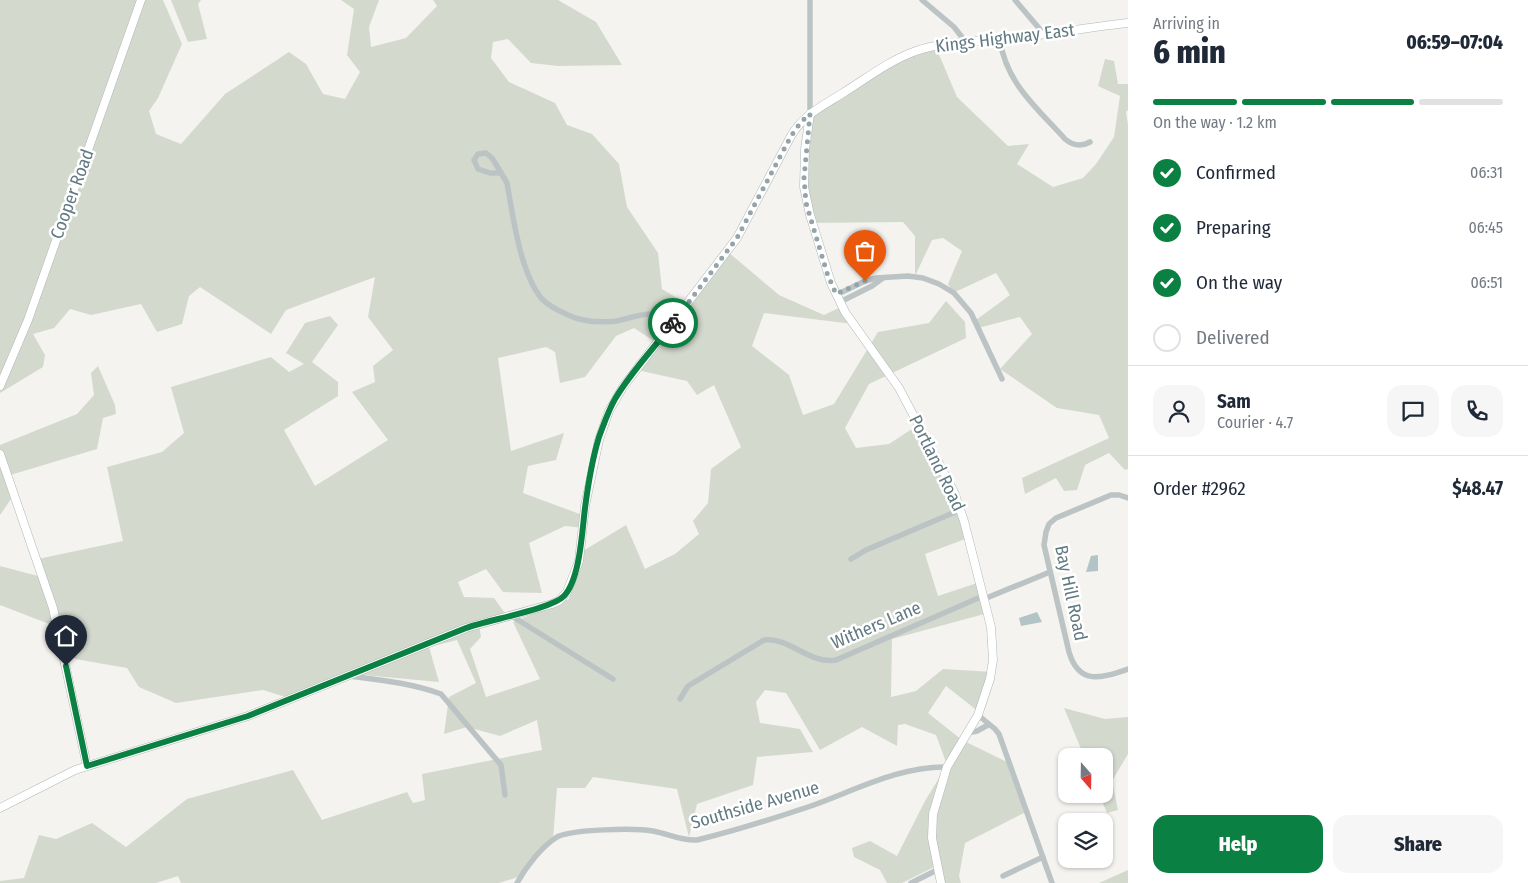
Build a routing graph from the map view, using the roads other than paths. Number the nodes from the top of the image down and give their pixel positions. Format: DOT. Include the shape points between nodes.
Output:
graph roads {
  1 [pos="141,0"];
  2 [pos="810,0"];
  3 [pos="922,0"];
  4 [pos="1015,0"];
  5 [pos="1128,23"];
  6 [pos="1044,34"];
  7 [pos="1000,40"];
  8 [pos="965,41"];
  9 [pos="810,114"];
  10 [pos="1090,142"];
  11 [pos="501,173"];
  12 [pos="838,298"];
  13 [pos="674,321"];
  14 [pos="1002,379"];
  15 [pos="0,386"];
  16 [pos="0,454"];
  17 [pos="1128,498"];
  18 [pos="960,510"];
  19 [pos="851,559"];
  20 [pos="1050,572"];
  21 [pos="983,598"];
  22 [pos="510,615"];
  23 [pos="1128,669"];
  24 [pos="347,676"];
  25 [pos="613,679"];
  26 [pos="680,699"];
  27 [pos="978,715"];
  28 [pos="988,725"];
  29 [pos="967,733"];
  30 [pos="87,766"];
  31 [pos="947,767"];
  32 [pos="506,795"];
  33 [pos="0,808"];
  34 [pos="1043,857"];
  35 [pos="937,870"];
  36 [pos="1003,876"];
  37 [pos="517,883"];
  38 [pos="912,883"];
  39 [pos="941,883"];
  40 [pos="1052,883"];
  1 -- 15 [label="street, Cooper Road" via="28,320"];
  2 -- 9 [label="street"];
  3 -- 8 [label="street" via="954,27"];
  4 -- 6 [label="street"];
  5 -- 6 [label="street, Kings Highway East"];
  6 -- 7 [label="street, Kings Highway East"];
  7 -- 8 [label="street, Kings Highway East"];
  7 -- 10 [label="street" via="1004,61 1012,77 1058,132 1074,145"];
  8 -- 9 [label="street, Kings Highway East" via="937,45 903,57"];
  9 -- 12 [label="street, Portland Road" via="804,178 806,203"];
  9 -- 13 [label="street, Kings Highway East" via="791,136 737,238"];
  11 -- 11 [label="street" via="486,153 478,154 474,160 478,169"];
  11 -- 13 [label="street" via="507,183 529,279 542,299 556,310 581,321 615,321 652,313"];
  12 -- 14 [label="street" via="883,278 897,276 917,277 939,284 954,292 971,312"];
  12 -- 18 [label="street, Portland Road" via="903,394 954,492"];
  13 -- 22 [label="street, Kings Highway East" via="623,387 609,411 595,455 578,561 567,592 552,604"];
  16 -- 30 [label="street" via="53,608"];
  17 -- 20 [label="street, Bay Hill Road" via="1110,495 1052,522 1044,545"];
  18 -- 19 [label="street"];
  18 -- 21 [label="street, Portland Road"];
  20 -- 21 [label="street, Withers Lane"];
  20 -- 23 [label="street, Bay Hill Road" via="1068,652 1074,665 1094,678"];
  21 -- 26 [label="street, Withers Lane" via="829,661 777,640 764,640 688,686"];
  21 -- 27 [label="street, Portland Road" via="993,641 993,660"];
  22 -- 24 [label="street, Kings Highway East" via="466,628"];
  22 -- 25 [label="street"];
  24 -- 30 [label="street, Kings Highway East" via="248,716"];
  24 -- 32 [label="street" via="390,680 441,694 501,765"];
  27 -- 28 [label="street"];
  27 -- 29 [label="street, Portland Road"];
  28 -- 29 [label="street"];
  28 -- 34 [label="street" via="1001,740"];
  29 -- 31 [label="street, Portland Road"];
  30 -- 33 [label="street, Kings Highway East"];
  31 -- 35 [label="street, Portland Road" via="932,822"];
  31 -- 37 [label="street, Southside Avenue" via="890,777 807,807 697,840 678,839 645,830 579,832 558,837 543,850"];
  34 -- 36 [label="street"];
  34 -- 40 [label="street"];
  35 -- 38 [label="street"];
  35 -- 39 [label="street, Portland Road"];
}
